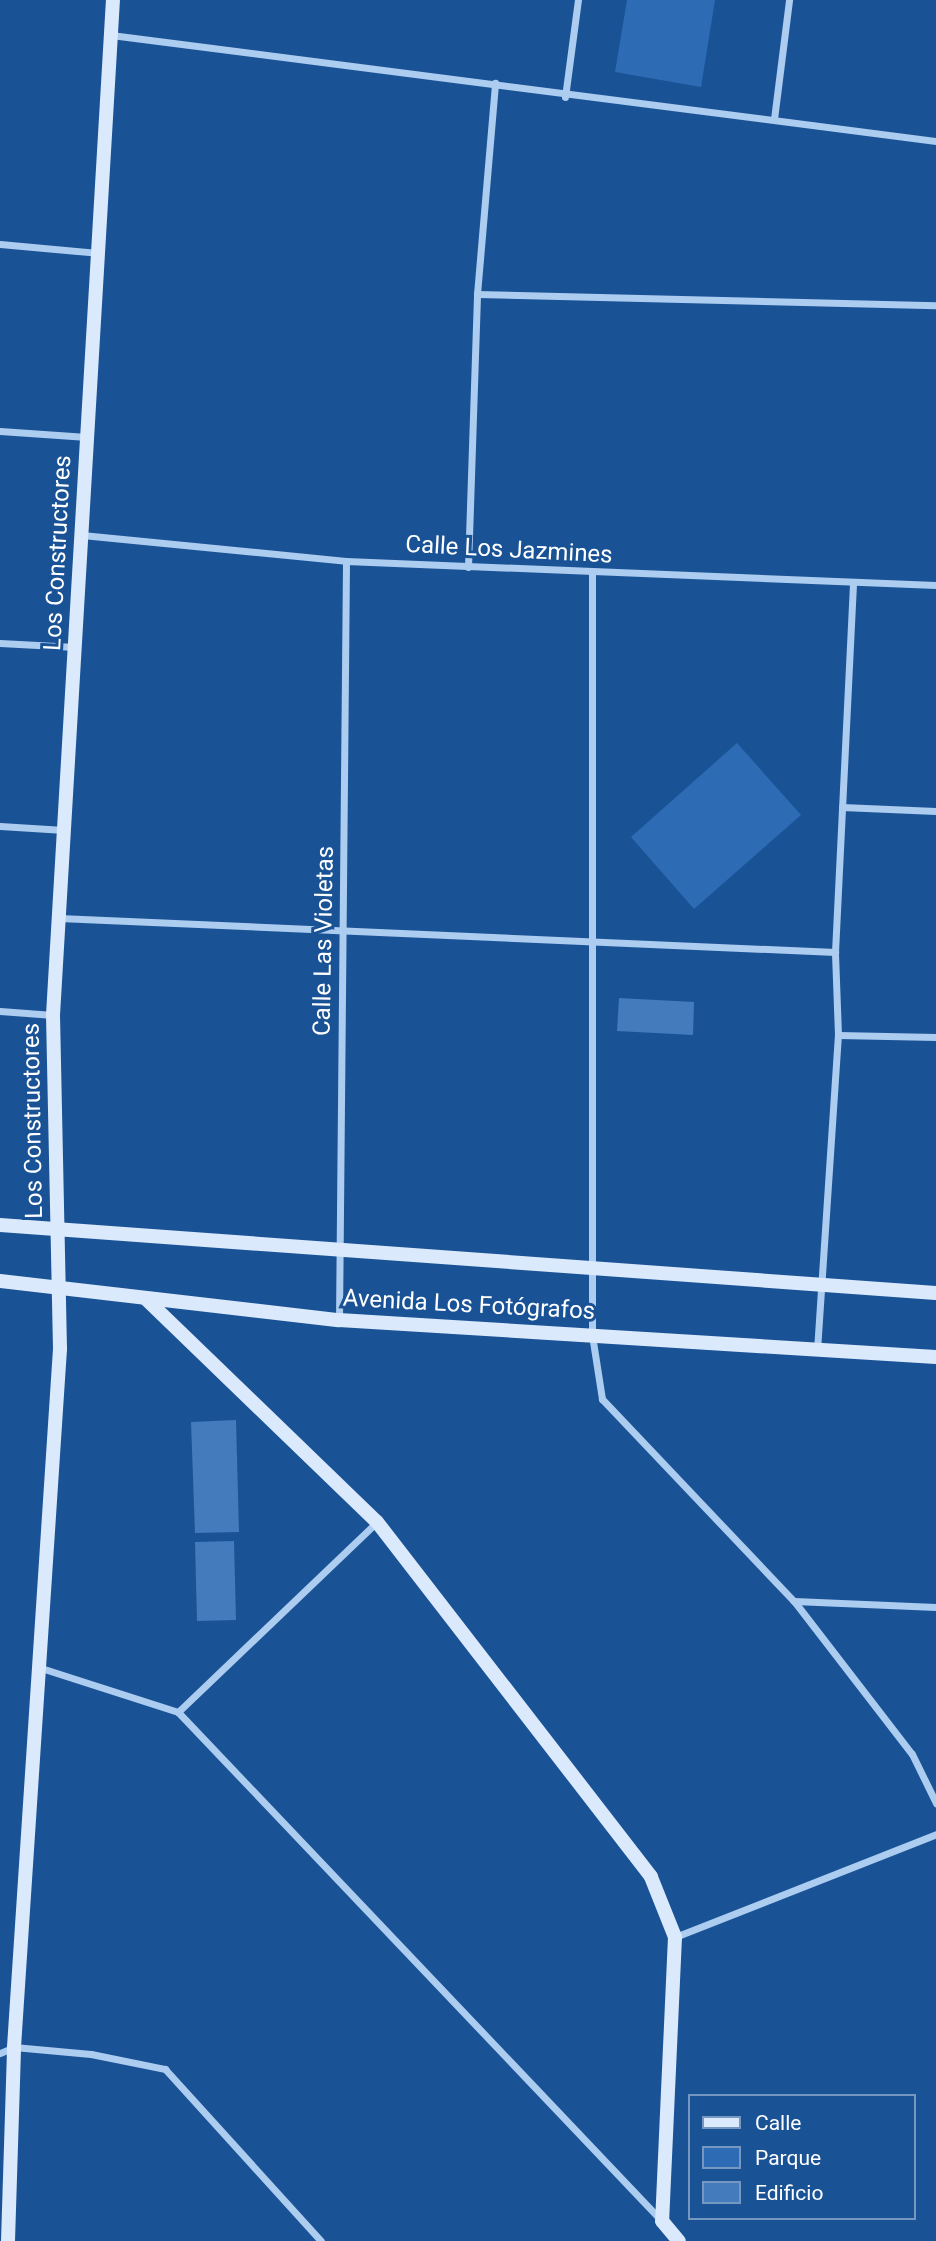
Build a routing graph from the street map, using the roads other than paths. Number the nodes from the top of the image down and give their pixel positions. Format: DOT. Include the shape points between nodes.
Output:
graph roads {
  1 [pos="113,0"];
  2 [pos="578,0"];
  3 [pos="789,0"];
  4 [pos="111,35"];
  5 [pos="495,83"];
  6 [pos="565,97"];
  7 [pos="774,119"];
  8 [pos="936,141"];
  9 [pos="0,244"];
  10 [pos="98,253"];
  11 [pos="477,294"];
  12 [pos="936,305"];
  13 [pos="0,431"];
  14 [pos="87,436"];
  15 [pos="82,535"];
  16 [pos="346,561"];
  17 [pos="468,568"];
  18 [pos="592,574"];
  19 [pos="853,583"];
  20 [pos="936,585"];
  21 [pos="0,643"];
  22 [pos="75,647"];
  23 [pos="842,807"];
  24 [pos="936,811"];
  25 [pos="0,825"];
  26 [pos="64,830"];
  27 [pos="59,918"];
  28 [pos="344,926"];
  29 [pos="588,937"];
  30 [pos="835,952"];
  31 [pos="0,1011"];
  32 [pos="53,1015"];
  33 [pos="838,1035"];
  34 [pos="936,1037"];
  35 [pos="0,1225"];
  36 [pos="58,1230"];
  37 [pos="340,1250"];
  38 [pos="591,1268"];
  39 [pos="0,1281"];
  40 [pos="821,1284"];
  41 [pos="59,1288"];
  42 [pos="936,1293"];
  43 [pos="145,1298"];
  44 [pos="339,1320"];
  45 [pos="592,1335"];
  46 [pos="817,1350"];
  47 [pos="936,1357"];
  48 [pos="377,1522"];
  49 [pos="794,1601"];
  50 [pos="936,1607"];
  51 [pos="41,1668"];
  52 [pos="178,1712"];
  53 [pos="936,1803"];
  54 [pos="936,1834"];
  55 [pos="675,1937"];
  56 [pos="7,2050"];
  57 [pos="662,2221"];
  58 [pos="8,2241"];
  59 [pos="321,2241"];
  60 [pos="679,2241"];
  1 -- 4 [label="street, Los Constructores"];
  2 -- 6 [label="street"];
  3 -- 7 [label="street"];
  4 -- 5 [label="street"];
  4 -- 10 [label="street, Los Constructores"];
  5 -- 6 [label="street"];
  5 -- 11 [label="street"];
  6 -- 7 [label="street"];
  7 -- 8 [label="street"];
  9 -- 10 [label="street"];
  10 -- 14 [label="street, Los Constructores"];
  11 -- 12 [label="street"];
  11 -- 17 [label="street"];
  13 -- 14 [label="street"];
  14 -- 15 [label="street, Los Constructores"];
  15 -- 16 [label="street, Calle Los Jazmines"];
  15 -- 22 [label="street, Los Constructores"];
  16 -- 17 [label="street, Calle Los Jazmines"];
  16 -- 28 [label="street, Calle Las Violetas"];
  17 -- 18 [label="street, Calle Los Jazmines"];
  18 -- 19 [label="street, Calle Los Jazmines"];
  18 -- 29 [label="street"];
  19 -- 20 [label="street, Calle Los Jazmines"];
  19 -- 23 [label="street"];
  21 -- 22 [label="street"];
  22 -- 26 [label="street, Los Constructores"];
  23 -- 24 [label="street"];
  23 -- 30 [label="street"];
  25 -- 26 [label="street"];
  26 -- 27 [label="street, Los Constructores"];
  27 -- 28 [label="street"];
  27 -- 32 [label="street, Los Constructores"];
  28 -- 29 [label="street"];
  28 -- 37 [label="street, Calle Las Violetas"];
  29 -- 30 [label="street"];
  29 -- 38 [label="street"];
  30 -- 33 [label="street"];
  31 -- 32 [label="street"];
  32 -- 36 [label="street, Los Constructores"];
  33 -- 34 [label="street"];
  33 -- 40 [label="street"];
  35 -- 36 [label="street"];
  36 -- 37 [label="street"];
  36 -- 41 [label="street, Los Constructores"];
  37 -- 38 [label="street"];
  37 -- 44 [label="street, Calle Las Violetas"];
  38 -- 40 [label="street"];
  38 -- 45 [label="street"];
  39 -- 41 [label="street, Avenida Los Fotógrafos"];
  40 -- 42 [label="street"];
  40 -- 46 [label="street"];
  41 -- 43 [label="street, Avenida Los Fotógrafos"];
  41 -- 51 [label="street, Los Constructores"];
  43 -- 44 [label="street, Avenida Los Fotógrafos"];
  43 -- 48 [label="street"];
  44 -- 45 [label="street, Avenida Los Fotógrafos"];
  45 -- 46 [label="street, Avenida Los Fotógrafos"];
  45 -- 49 [label="street" via="601,1399"];
  46 -- 47 [label="street, Avenida Los Fotógrafos"];
  48 -- 52 [label="street"];
  48 -- 55 [label="street" via="651,1877"];
  49 -- 50 [label="street"];
  49 -- 53 [label="street" via="912,1754"];
  51 -- 52 [label="street"];
  51 -- 56 [label="street, Los Constructores"];
  52 -- 57 [label="street"];
  54 -- 55 [label="street"];
  55 -- 57 [label="street"];
  56 -- 58 [label="street, Los Constructores"];
  56 -- 59 [label="street" via="165,2069"];
  57 -- 60 [label="street"];
}
